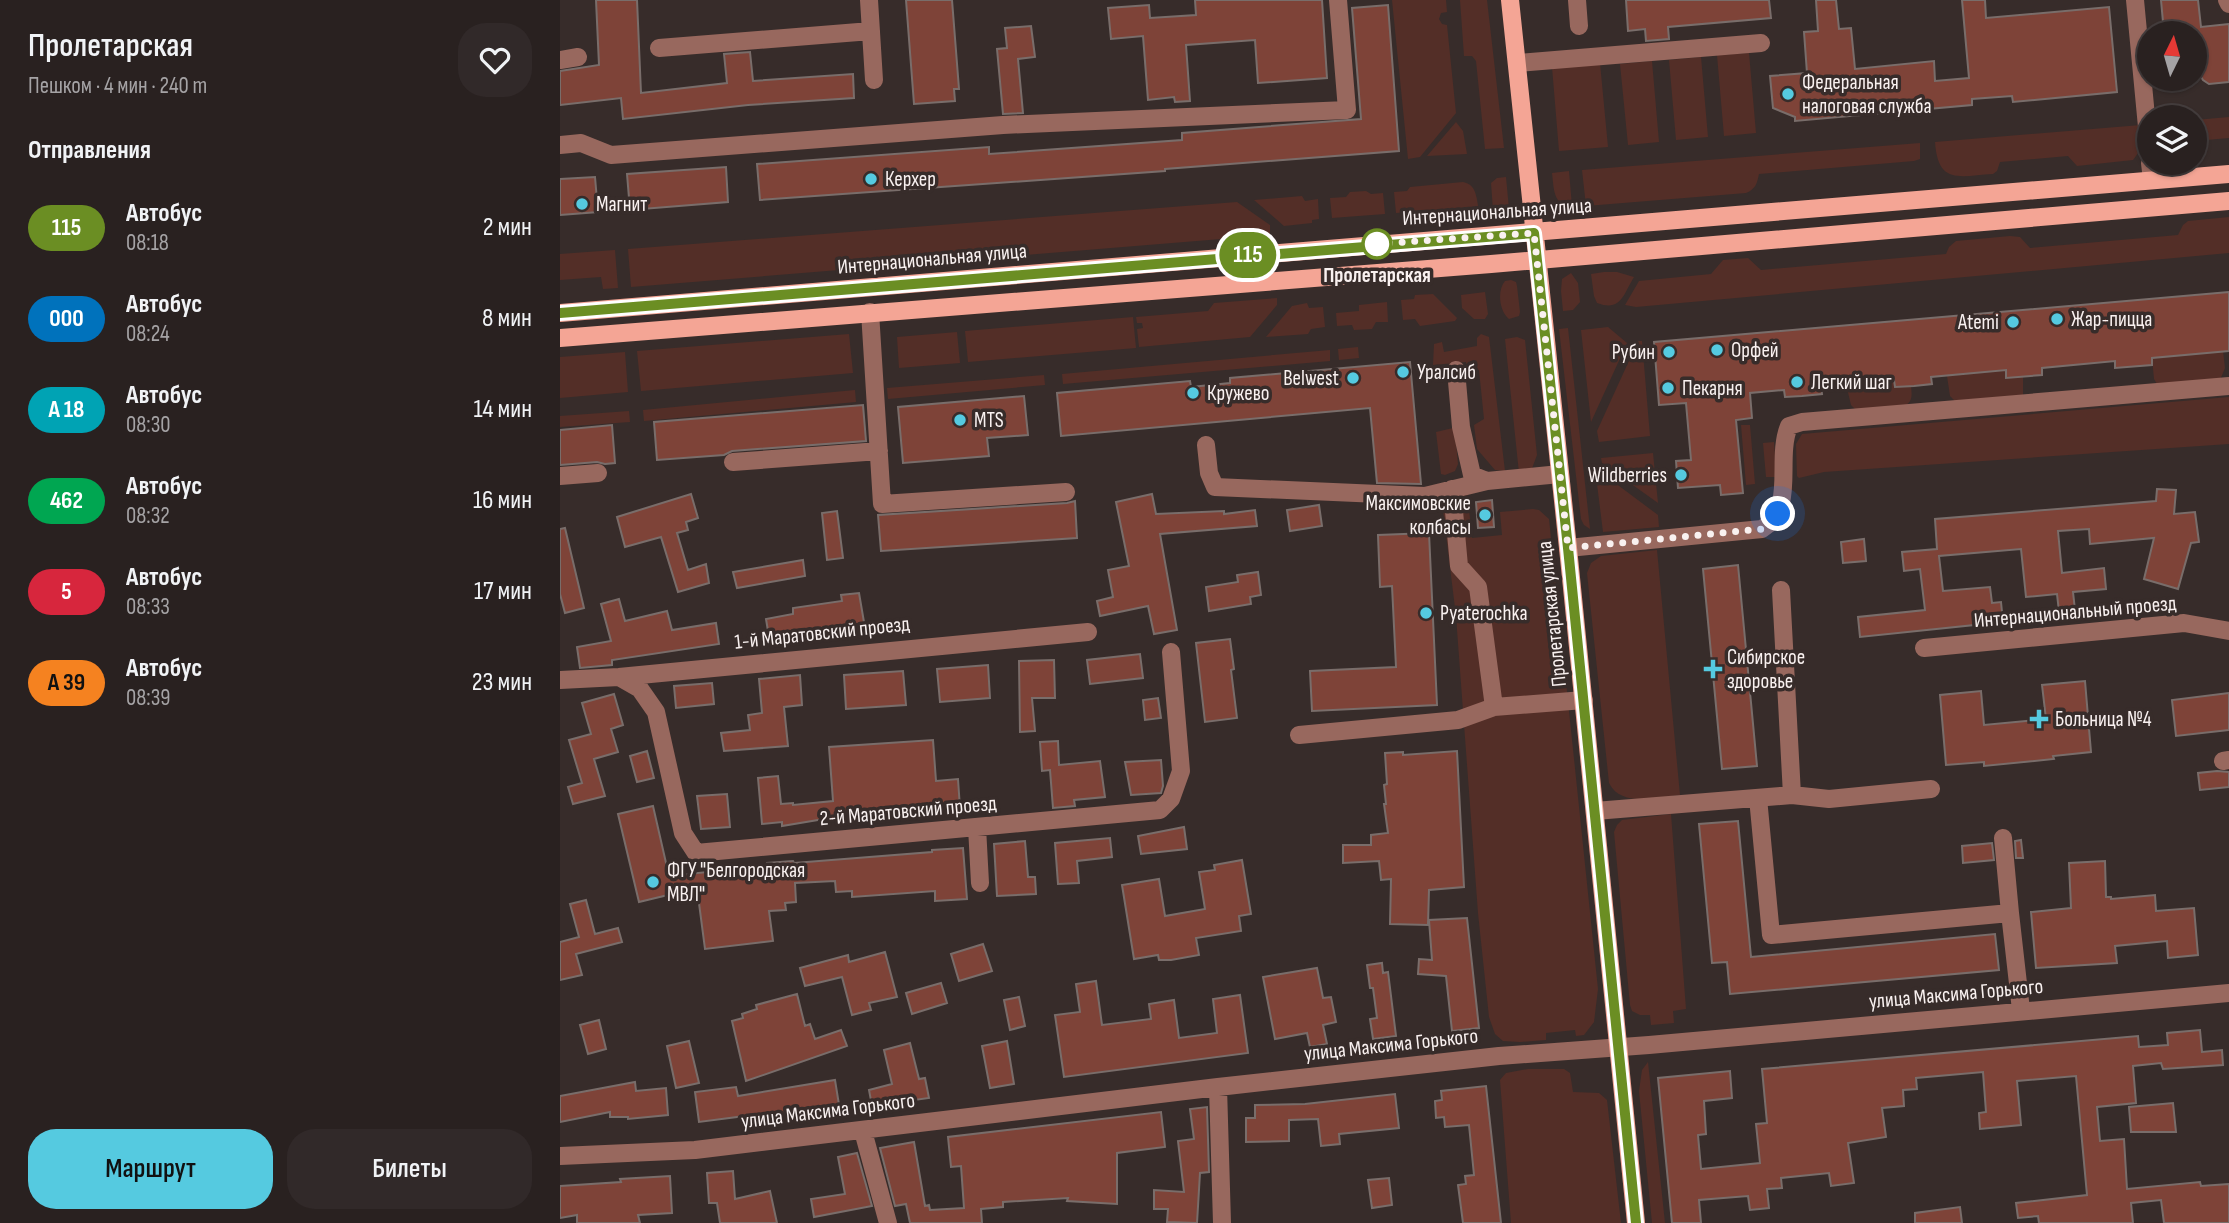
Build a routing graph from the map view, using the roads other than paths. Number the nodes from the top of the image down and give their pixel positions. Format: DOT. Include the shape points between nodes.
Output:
graph roads {
  1 [pos="869,0"];
  2 [pos="1338,0"];
  3 [pos="1510,0"];
  4 [pos="1577,0"];
  5 [pos="2135,0"];
  6 [pos="1579,26"];
  7 [pos="871,31"];
  8 [pos="1761,43"];
  9 [pos="659,48"];
  10 [pos="1517,63"];
  11 [pos="874,80"];
  12 [pos="2145,105"];
  13 [pos="560,145"];
  14 [pos="2137,173"];
  15 [pos="2207,173"];
  16 [pos="2229,174"];
  17 [pos="2229,201"];
  18 [pos="1534,233"];
  19 [pos="1537,260"];
  20 [pos="870,312"];
  21 [pos="560,313"];
  22 [pos="560,338"];
  23 [pos="1455,370"];
  24 [pos="2229,386"];
  25 [pos="1206,445"];
  26 [pos="879,451"];
  27 [pos="733,462"];
  28 [pos="598,472"];
  29 [pos="1560,474"];
  30 [pos="560,476"];
  31 [pos="1487,481"];
  32 [pos="1452,489"];
  33 [pos="1066,492"];
  34 [pos="1568,548"];
  35 [pos="1781,590"];
  36 [pos="2229,631"];
  37 [pos="1088,632"];
  38 [pos="1924,648"];
  39 [pos="1171,652"];
  40 [pos="619,677"];
  41 [pos="560,680"];
  42 [pos="1584,700"];
  43 [pos="1494,707"];
  44 [pos="1299,735"];
  45 [pos="1931,789"];
  46 [pos="1792,795"];
  47 [pos="1758,798"];
  48 [pos="1595,811"];
  49 [pos="977,827"];
  50 [pos="2003,838"];
  51 [pos="980,883"];
  52 [pos="2010,913"];
  53 [pos="2229,993"];
  54 [pos="2021,1010"];
  55 [pos="1618,1047"];
  56 [pos="1218,1087"];
  57 [pos="863,1131"];
  58 [pos="560,1156"];
  59 [pos="888,1223"];
  60 [pos="1222,1223"];
  61 [pos="1636,1223"];
  1 -- 7 [label="street"];
  2 -- 13 [label="street" via="1347,110 1003,125 611,155 581,143"];
  3 -- 10 [label="main road, Пролетарская улица"];
  4 -- 6 [label="street"];
  5 -- 12 [label="street"];
  7 -- 9 [label="street"];
  7 -- 11 [label="street"];
  8 -- 10 [label="street"];
  10 -- 18 [label="main road, Пролетарская улица"];
  14 -- 18 [label="main road, Интернациональная улица"];
  15 -- 16 [label="main road, Интернациональная улица"];
  17 -- 19 [label="main road"];
  18 -- 19 [label="main road, Пролетарская улица"];
  18 -- 21 [label="main road, Интернациональная улица"];
  19 -- 20 [label="main road"];
  19 -- 29 [label="main road, Пролетарская улица"];
  20 -- 22 [label="main road"];
  20 -- 26 [label="street"];
  23 -- 31 [label="street" via="1466,457 1472,475"];
  24 -- 34 [label="street" via="1802,422 1789,426 1782,502 1772,523 1762,529"];
  25 -- 32 [label="street" via="1215,487 1425,496"];
  26 -- 27 [label="street"];
  26 -- 33 [label="street" via="882,504"];
  28 -- 30 [label="street"];
  29 -- 31 [label="street"];
  29 -- 34 [label="main road, Пролетарская улица"];
  31 -- 32 [label="street"];
  32 -- 43 [label="street" via="1459,566 1478,587"];
  34 -- 42 [label="main road, Пролетарская улица"];
  35 -- 46 [label="street"];
  36 -- 38 [label="street, Интернациональный проезд" via="2185,623"];
  37 -- 40 [label="street, 1-й Маратовский проезд"];
  39 -- 49 [label="street, 2-й Маратовский проезд" via="1181,771 1171,799 1160,810"];
  40 -- 41 [label="street, 1-й Маратовский проезд"];
  40 -- 49 [label="street, 2-й Маратовский проезд" via="640,689 656,712 683,833 696,853"];
  42 -- 43 [label="street"];
  42 -- 48 [label="main road, Пролетарская улица"];
  43 -- 44 [label="street" via="1458,720"];
  45 -- 46 [label="street" via="1829,799"];
  46 -- 47 [label="street"];
  47 -- 48 [label="street"];
  47 -- 52 [label="street" via="1771,935"];
  48 -- 55 [label="main road, Пролетарская улица"];
  49 -- 51 [label="street"];
  50 -- 52 [label="street"];
  52 -- 54 [label="street"];
  53 -- 54 [label="street, улица Максима Горького"];
  54 -- 55 [label="street, улица Максима Горького"];
  55 -- 56 [label="street, улица Максима Горького"];
  55 -- 61 [label="main road, Пролетарская улица"];
  56 -- 57 [label="street, улица Максима Горького"];
  56 -- 60 [label="street"];
  57 -- 58 [label="street, улица Максима Горького" via="695,1150"];
  57 -- 59 [label="street"];
}
